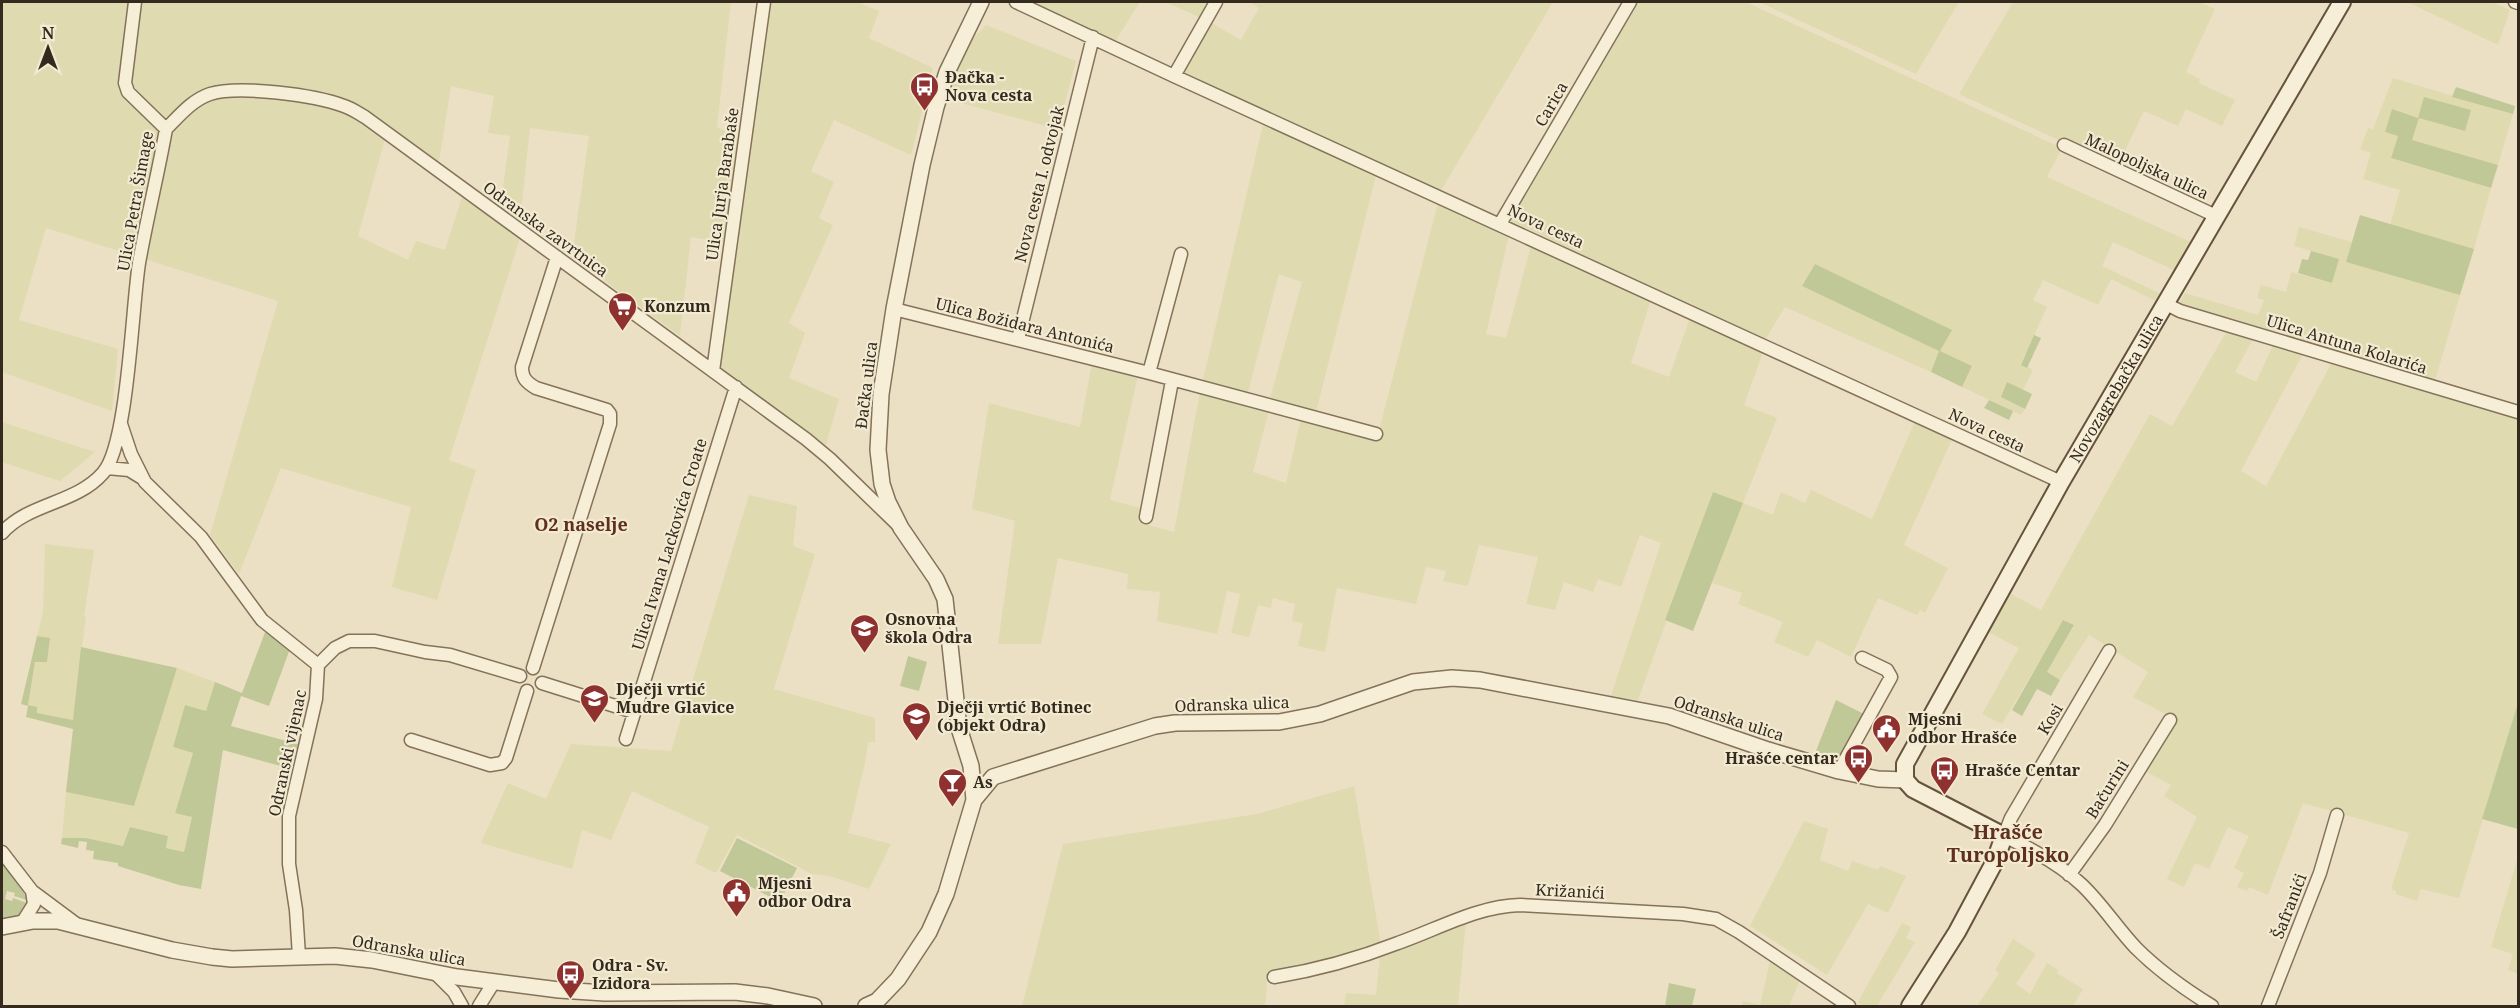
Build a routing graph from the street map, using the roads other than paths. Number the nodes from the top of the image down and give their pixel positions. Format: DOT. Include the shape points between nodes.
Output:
graph roads {
  1 [pos="135,2"];
  2 [pos="764,2"];
  3 [pos="981,2"];
  4 [pos="1016,2"];
  5 [pos="1216,2"];
  6 [pos="1630,2"];
  7 [pos="2342,2"];
  8 [pos="1093,37"];
  9 [pos="1174,76"];
  10 [pos="166,129"];
  11 [pos="2064,145"];
  12 [pos="2216,216"];
  13 [pos="1500,224"];
  14 [pos="1181,254"];
  15 [pos="557,257"];
  16 [pos="2166,304"];
  17 [pos="894,309"];
  18 [pos="1018,339"];
  19 [pos="713,371"];
  20 [pos="1149,373"];
  21 [pos="1172,381"];
  22 [pos="736,387"];
  23 [pos="2518,412"];
  24 [pos="121,422"];
  25 [pos="1376,434"];
  26 [pos="106,468"];
  27 [pos="880,474"];
  28 [pos="143,478"];
  29 [pos="2061,482"];
  30 [pos="860,488"];
  31 [pos="1146,516"];
  32 [pos="901,528"];
  33 [pos="2,533"];
  34 [pos="2109,651"];
  35 [pos="1862,658"];
  36 [pos="318,665"];
  37 [pos="533,668"];
  38 [pos="520,676"];
  39 [pos="542,683"];
  40 [pos="527,691"];
  41 [pos="634,712"];
  42 [pos="2170,720"];
  43 [pos="626,739"];
  44 [pos="411,740"];
  45 [pos="971,766"];
  46 [pos="1839,771"];
  47 [pos="999,774"];
  48 [pos="1905,780"];
  49 [pos="974,800"];
  50 [pos="2337,815"];
  51 [pos="2004,836"];
  52 [pos="2,852"];
  53 [pos="2069,875"];
  54 [pos="32,891"];
  55 [pos="22,923"];
  56 [pos="75,923"];
  57 [pos="2,927"];
  58 [pos="299,956"];
  59 [pos="436,974"];
  60 [pos="1274,977"];
  61 [pos="494,982"];
  62 [pos="462,1006"];
  63 [pos="479,1006"];
  64 [pos="814,1006"];
  65 [pos="866,1006"];
  66 [pos="1849,1006"];
  67 [pos="1910,1006"];
  68 [pos="2212,1006"];
  69 [pos="2268,1006"];
  1 -- 10 [label="street, Ulica Petra Šimage" via="124,83 128,92"];
  2 -- 19 [label="street, Ulica Jurja Barabaše"];
  3 -- 17 [label="street, Đačka ulica" via="936,107"];
  4 -- 8 [label="street, Nova cesta"];
  5 -- 9 [label="street"];
  6 -- 13 [label="street, Carica"];
  7 -- 12 [label="main road, Novozagrebačka ulica"];
  8 -- 9 [label="street, Nova cesta"];
  8 -- 18 [label="street, Nova cesta I. odvojak"];
  9 -- 13 [label="street, Nova cesta"];
  10 -- 15 [label="street, Odranska zavrtnica" via="193,103 209,94 233,90 316,98 345,106"];
  10 -- 24 [label="street, Ulica Petra Šimage" via="139,264"];
  11 -- 12 [label="street, Malopoljska ulica"];
  12 -- 16 [label="main road, Novozagrebačka ulica"];
  13 -- 29 [label="street, Nova cesta"];
  14 -- 20 [label="street"];
  15 -- 19 [label="street, Odranska zavrtnica"];
  15 -- 37 [label="street" via="522,374 536,388 607,410 610,424"];
  16 -- 23 [label="street, Ulica Antuna Kolarića"];
  16 -- 29 [label="main road, Novozagrebačka ulica"];
  17 -- 18 [label="street, Ulica Božidara Antonića"];
  17 -- 27 [label="street, Đačka ulica" via="879,420"];
  18 -- 20 [label="street, Ulica Božidara Antonića"];
  19 -- 22 [label="street, Odranska zavrtnica"];
  20 -- 21 [label="street, Ulica Božidara Antonića"];
  21 -- 25 [label="street, Ulica Božidara Antonića"];
  21 -- 31 [label="street"];
  22 -- 30 [label="street, Odranska zavrtnica" via="806,439"];
  22 -- 41 [label="street, Ulica Ivana Lackovića Croate"];
  24 -- 26 [label="street"];
  24 -- 28 [label="street"];
  26 -- 28 [label="street" via="129,470"];
  26 -- 33 [label="street" via="81,490 31,512"];
  27 -- 30 [label="street" via="870,488"];
  27 -- 32 [label="street, Đačka ulica"];
  28 -- 36 [label="street" via="201,537 262,620"];
  29 -- 48 [label="main road, Novozagrebačka ulica" via="1908,758"];
  30 -- 32 [label="street, Odranska zavrtnica"];
  32 -- 45 [label="street, Đačka ulica" via="932,572 945,599 959,728"];
  34 -- 51 [label="street, Kosi" via="2010,818"];
  35 -- 46 [label="street" via="1887,670 1891,677"];
  36 -- 38 [label="street" via="335,648 349,641 375,641 450,655"];
  36 -- 58 [label="street, Odranski vijenac" via="316,699 289,816 289,864"];
  37 -- 38 [label="street"];
  37 -- 39 [label="street" via="540,672"];
  38 -- 40 [label="street" via="521,686"];
  39 -- 40 [label="street" via="534,691"];
  39 -- 41 [label="street"];
  40 -- 44 [label="street" via="502,763 490,765"];
  41 -- 43 [label="street, Ulica Ivana Lackovića Croate"];
  42 -- 53 [label="street, Bačurini"];
  45 -- 47 [label="street"];
  45 -- 49 [label="street, Đačka ulica"];
  46 -- 47 [label="street, Odranska ulica" via="1669,716 1495,682 1452,678 1399,686 1291,721 1155,726"];
  46 -- 48 [label="street, Odranska ulica"];
  47 -- 49 [label="street, Odranska ulica" via="988,781"];
  48 -- 51 [label="main road" via="1913,789"];
  49 -- 65 [label="street, Odranska ulica" via="946,894 929,932 898,979 877,1001"];
  50 -- 69 [label="street, Šafranići" via="2320,873"];
  51 -- 53 [label="street"];
  51 -- 67 [label="main road" via="1998,856 1957,932"];
  52 -- 54 [label="street"];
  53 -- 68 [label="street" via="2137,949"];
  54 -- 55 [label="street" via="34,904"];
  54 -- 56 [label="street"];
  55 -- 56 [label="street, Odranska ulica"];
  55 -- 57 [label="street, Odranska ulica"];
  56 -- 58 [label="street, Odranska ulica" via="212,957"];
  58 -- 59 [label="street, Odranska ulica" via="372,960"];
  59 -- 61 [label="street, Odranska ulica"];
  59 -- 62 [label="street"];
  60 -- 66 [label="street, Križanići" via="1346,962 1476,913 1520,904 1716,919"];
  61 -- 63 [label="street"];
  61 -- 64 [label="street, Odranska ulica" via="582,992 756,994"];
}
